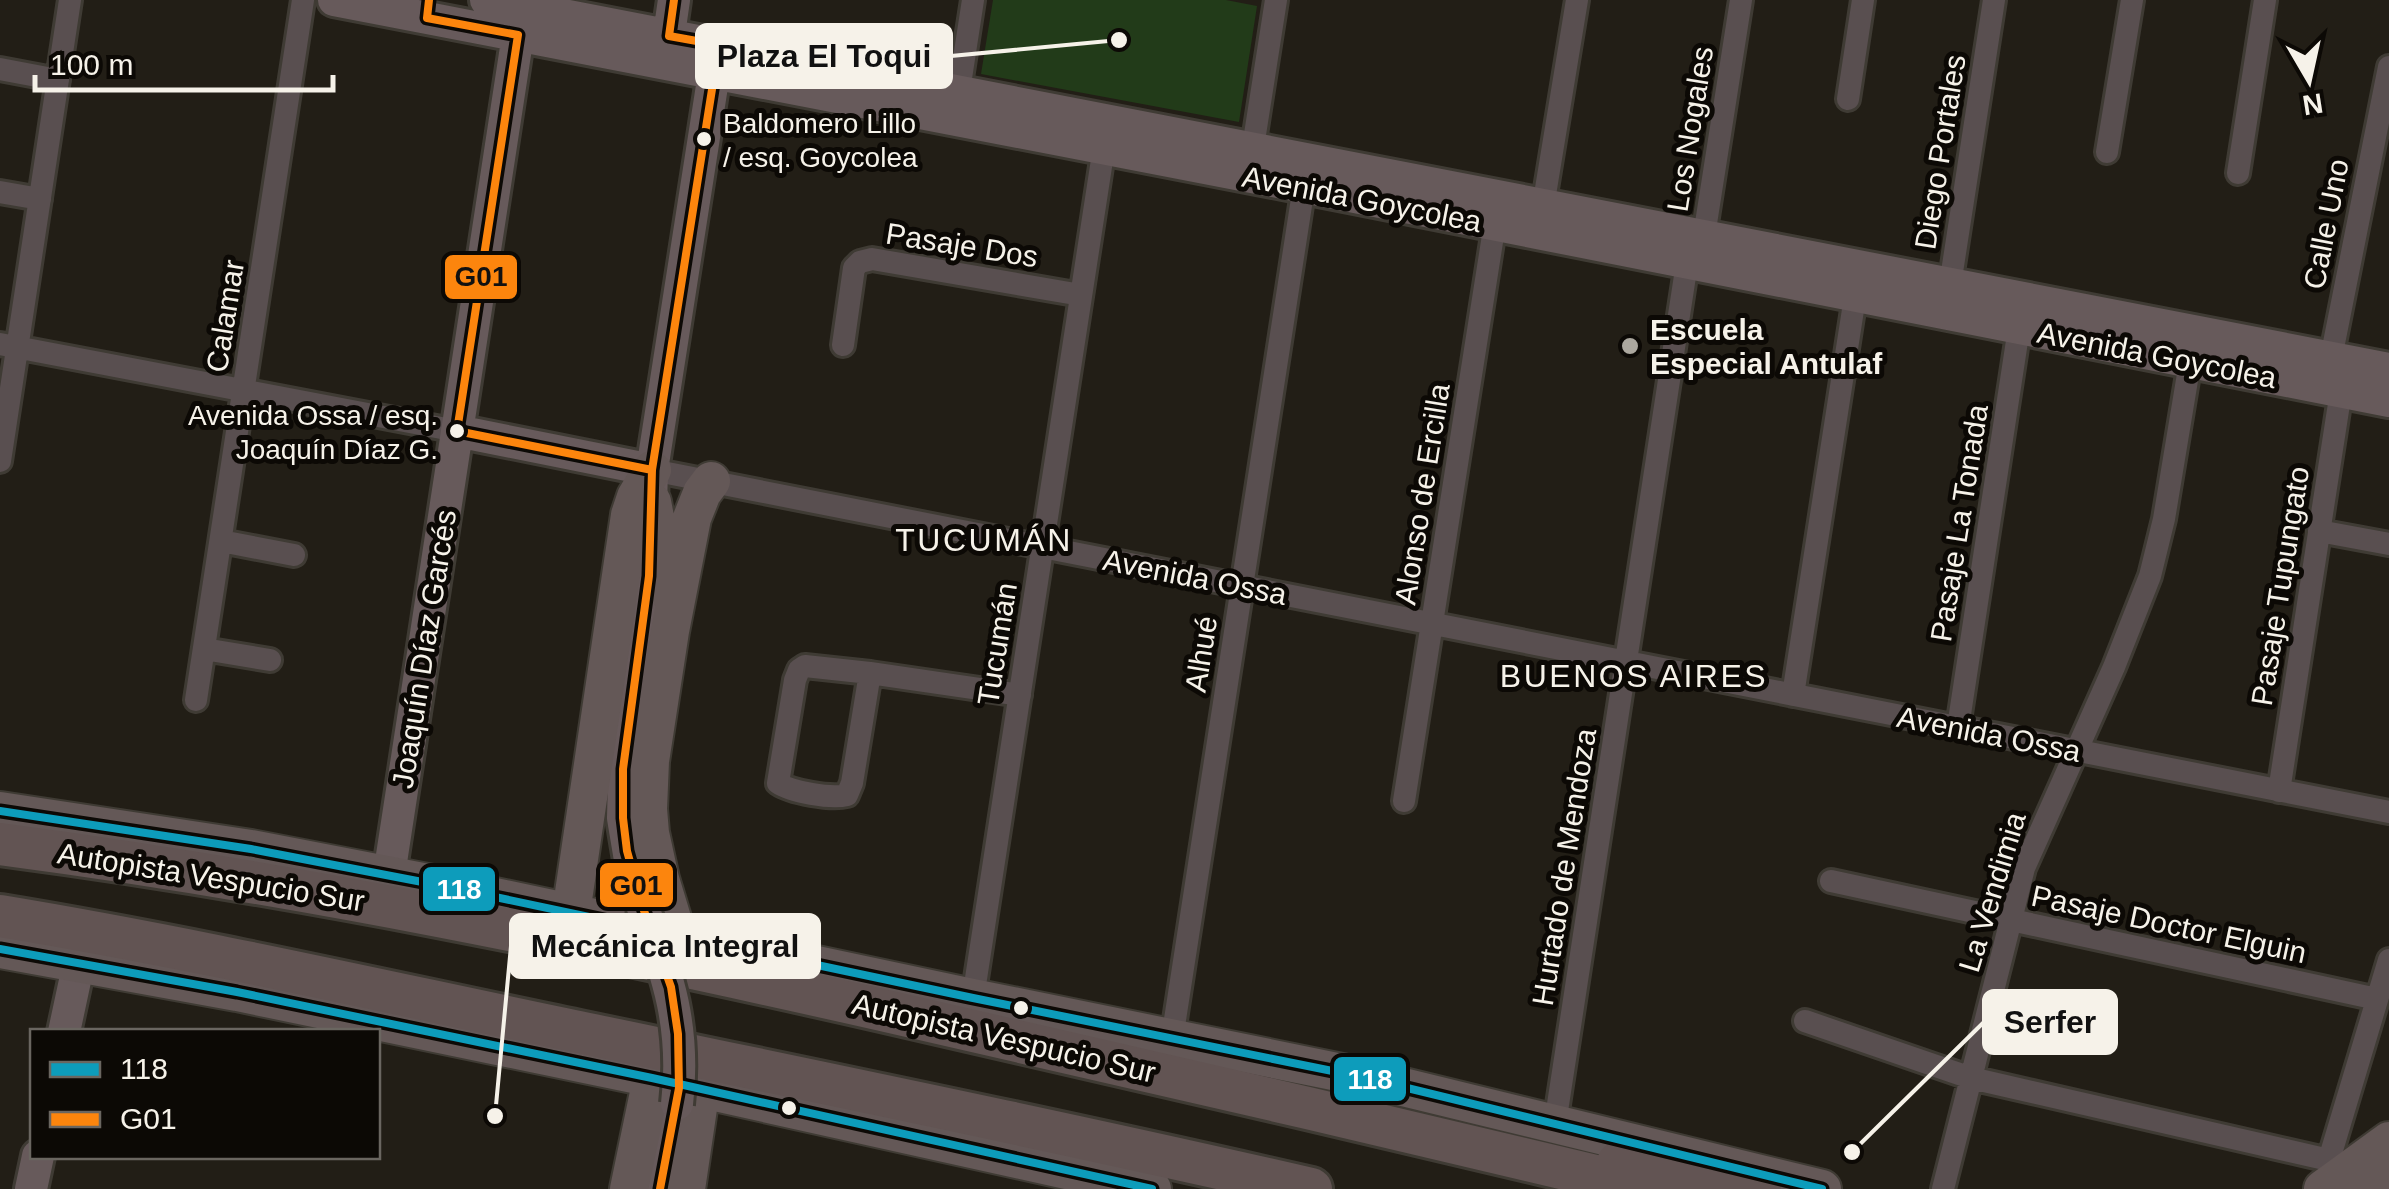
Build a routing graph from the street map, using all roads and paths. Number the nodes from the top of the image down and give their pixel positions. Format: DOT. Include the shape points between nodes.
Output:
graph roads {
  1 [pos="70,0"];
  2 [pos="303,0"];
  3 [pos="334,0"];
  4 [pos="486,0"];
  5 [pos="674,0"];
  6 [pos="973,0"];
  7 [pos="1276,0"];
  8 [pos="1577,0"];
  9 [pos="1740,0"];
  10 [pos="1863,0"];
  11 [pos="1994,0"];
  12 [pos="2132,0"];
  13 [pos="2265,0"];
  14 [pos="428,9"];
  15 [pos="520,21"];
  16 [pos="667,50"];
  17 [pos="716,59"];
  18 [pos="2389,68"];
  19 [pos="0,69"];
  20 [pos="58,80"];
  21 [pos="958,92"];
  22 [pos="1848,99"];
  23 [pos="1106,134"];
  24 [pos="2107,152"];
  25 [pos="1251,163"];
  26 [pos="1306,173"];
  27 [pos="2238,173"];
  28 [pos="0,192"];
  29 [pos="40,200"];
  30 [pos="1497,211"];
  31 [pos="1541,220"];
  32 [pos="1695,250"];
  33 [pos="1081,295"];
  34 [pos="1854,297"];
  35 [pos="1948,299"];
  36 [pos="2019,328"];
  37 [pos="9,345"];
  38 [pos="843,345"];
  39 [pos="2192,347"];
  40 [pos="2330,358"];
  41 [pos="2389,369"];
  42 [pos="244,389"];
  43 [pos="2342,391"];
  44 [pos="2389,401"];
  45 [pos="457,431"];
  46 [pos="0,462"];
  47 [pos="711,482"];
  48 [pos="652,486"];
  49 [pos="2319,532"];
  50 [pos="221,541"];
  51 [pos="2389,544"];
  52 [pos="1042,547"];
  53 [pos="294,555"];
  54 [pos="1242,586"];
  55 [pos="1432,624"];
  56 [pos="670,631"];
  57 [pos="204,649"];
  58 [pos="270,660"];
  59 [pos="1626,662"];
  60 [pos="870,674"];
  61 [pos="1020,695"];
  62 [pos="1793,695"];
  63 [pos="196,700"];
  64 [pos="1958,727"];
  65 [pos="2077,751"];
  66 [pos="2279,791"];
  67 [pos="1404,801"];
  68 [pos="0,811"];
  69 [pos="2389,812"];
  70 [pos="0,844"];
  71 [pos="389,875"];
  72 [pos="1832,881"];
  73 [pos="571,912"];
  74 [pos="0,916"];
  75 [pos="2010,920"];
  76 [pos="678,935"];
  77 [pos="0,949"];
  78 [pos="2389,960"];
  79 [pos="79,962"];
  80 [pos="974,998"];
  81 [pos="2378,999"];
  82 [pos="1805,1022"];
  83 [pos="65,1029"];
  84 [pos="1172,1039"];
  85 [pos="1971,1078"];
  86 [pos="677,1090"];
  87 [pos="1556,1124"];
  88 [pos="2389,1140"];
  89 [pos="1462,1144"];
  90 [pos="37,1159"];
  91 [pos="1166,1174"];
  92 [pos="2326,1175"];
  93 [pos="2389,1176"];
  94 [pos="31,1189"];
  95 [pos="629,1189"];
  96 [pos="660,1189"];
  97 [pos="686,1189"];
  98 [pos="1272,1189"];
  99 [pos="1311,1189"];
  100 [pos="1650,1189"];
  101 [pos="1760,1189"];
  102 [pos="1822,1189"];
  103 [pos="1943,1189"];
  104 [pos="2372,1189"];
  1 -- 20 [label="street"];
  2 -- 42 [label="street, Calamar"];
  3 -- 14 [label="street, Avenida Goycolea"];
  4 -- 15 [label="street, Avenida Goycolea"];
  5 -- 16 [label="street"];
  6 -- 21 [label="street"];
  7 -- 25 [label="street"];
  8 -- 31 [label="street"];
  9 -- 32 [label="street, Los Nogales"];
  10 -- 22 [label="street"];
  11 -- 35 [label="street, Diego Portales"];
  12 -- 24 [label="street"];
  13 -- 27 [label="street"];
  14 -- 15 [label="street, Avenida Goycolea"];
  15 -- 16 [label="street, Avenida Goycolea"];
  15 -- 45 [label="street, Joaquín Díaz Garcés"];
  16 -- 17 [label="street, Avenida Goycolea"];
  17 -- 21 [label="street, Avenida Goycolea"];
  17 -- 23 [label="street, Avenida Goycolea"];
  17 -- 48 [label="street"];
  18 -- 40 [label="street, Calle Uno"];
  19 -- 20 [label="street"];
  20 -- 29 [label="street"];
  21 -- 23 [label="street, Avenida Goycolea"];
  23 -- 25 [label="street, Avenida Goycolea"];
  23 -- 33 [label="street, Tucumán"];
  25 -- 26 [label="street, Avenida Goycolea"];
  26 -- 30 [label="street, Avenida Goycolea"];
  26 -- 54 [label="street, Alhué"];
  28 -- 29 [label="street"];
  29 -- 37 [label="street"];
  30 -- 31 [label="street, Avenida Goycolea"];
  30 -- 55 [label="street, Alonso de Ercilla"];
  31 -- 32 [label="street, Avenida Goycolea"];
  32 -- 34 [label="street, Avenida Goycolea"];
  32 -- 35 [label="street, Avenida Goycolea"];
  32 -- 59 [label="street, Hurtado de Mendoza"];
  33 -- 38 [label="street, Pasaje Dos" via="872,259 854,268"];
  33 -- 52 [label="street, Tucumán"];
  34 -- 35 [label="street, Avenida Goycolea"];
  34 -- 62 [label="street"];
  35 -- 36 [label="street, Avenida Goycolea"];
  35 -- 39 [label="street, Avenida Goycolea"];
  36 -- 39 [label="street, Avenida Goycolea"];
  36 -- 64 [label="street, Pasaje La Tonada"];
  37 -- 42 [label="street, Avenida Ossa"];
  37 -- 46 [label="street"];
  39 -- 40 [label="street, Avenida Goycolea"];
  39 -- 43 [label="street, Avenida Goycolea"];
  39 -- 65 [label="street, La Vendimia" via="2158,551"];
  40 -- 41 [label="street, Avenida Goycolea"];
  40 -- 43 [label="street"];
  42 -- 45 [label="street, Avenida Ossa"];
  42 -- 50 [label="street, Calamar"];
  43 -- 44 [label="street, Avenida Goycolea"];
  43 -- 49 [label="street, Pasaje Tupungato"];
  45 -- 48 [label="street, Avenida Ossa"];
  45 -- 71 [label="street, Joaquín Díaz Garcés"];
  47 -- 48 [label="street, Avenida Ossa"];
  47 -- 52 [label="street, Avenida Ossa"];
  47 -- 56 [label="main road" via="692,518"];
  48 -- 56 [label="main road"];
  48 -- 73 [label="main road" via="641,486 630,516"];
  48 -- 86 [label="street, bridge" via="623,818 642,905 674,1000"];
  49 -- 51 [label="street"];
  49 -- 66 [label="street, Pasaje Tupungato"];
  50 -- 53 [label="street"];
  50 -- 57 [label="street, Calamar"];
  52 -- 54 [label="street, Avenida Ossa"];
  52 -- 61 [label="street, Tucumán"];
  54 -- 55 [label="street, Avenida Ossa"];
  54 -- 84 [label="street, Alhué"];
  55 -- 59 [label="street, Avenida Ossa"];
  55 -- 67 [label="street, Alonso de Ercilla"];
  56 -- 76 [label="main road" via="648,808 654,856"];
  57 -- 58 [label="street"];
  57 -- 63 [label="street, Calamar"];
  59 -- 62 [label="street, Avenida Ossa"];
  59 -- 87 [label="street, Hurtado de Mendoza"];
  60 -- 60 [label="street" via="799,670 779,786 850,794"];
  60 -- 61 [label="street"];
  61 -- 80 [label="street, Tucumán"];
  62 -- 64 [label="street, Avenida Ossa"];
  64 -- 65 [label="street, Avenida Ossa"];
  65 -- 66 [label="street, Avenida Ossa"];
  65 -- 75 [label="street, La Vendimia" via="2029,856"];
  66 -- 69 [label="street, Avenida Ossa"];
  68 -- 71 [label="main road"];
  70 -- 89 [label="highway, Autopista Vespucio Sur" via="504,928"];
  71 -- 73 [label="main road"];
  72 -- 75 [label="street, Pasaje Doctor Elguin"];
  73 -- 76 [label="main road"];
  74 -- 91 [label="highway" via="201,953"];
  75 -- 81 [label="street, Pasaje Doctor Elguin"];
  75 -- 85 [label="street, La Vendimia"];
  76 -- 80 [label="main road"];
  77 -- 79 [label="main road"];
  78 -- 81 [label="street"];
  79 -- 83 [label="street"];
  79 -- 86 [label="main road"];
  80 -- 84 [label="main road"];
  81 -- 92 [label="street"];
  82 -- 85 [label="street"];
  84 -- 87 [label="main road"];
  85 -- 92 [label="street"];
  85 -- 103 [label="street, La Vendimia"];
  86 -- 91 [label="main road"];
  86 -- 95 [label="main road"];
  86 -- 96 [label="street"];
  86 -- 97 [label="main road"];
  87 -- 102 [label="main road"];
  88 -- 92 [label="main road"];
  89 -- 100 [label="highway, Autopista Vespucio Sur"];
  89 -- 101 [label="highway"];
  90 -- 94 [label="street"];
  91 -- 98 [label="highway"];
  91 -- 99 [label="highway"];
  93 -- 104 [label="main road"];
}
